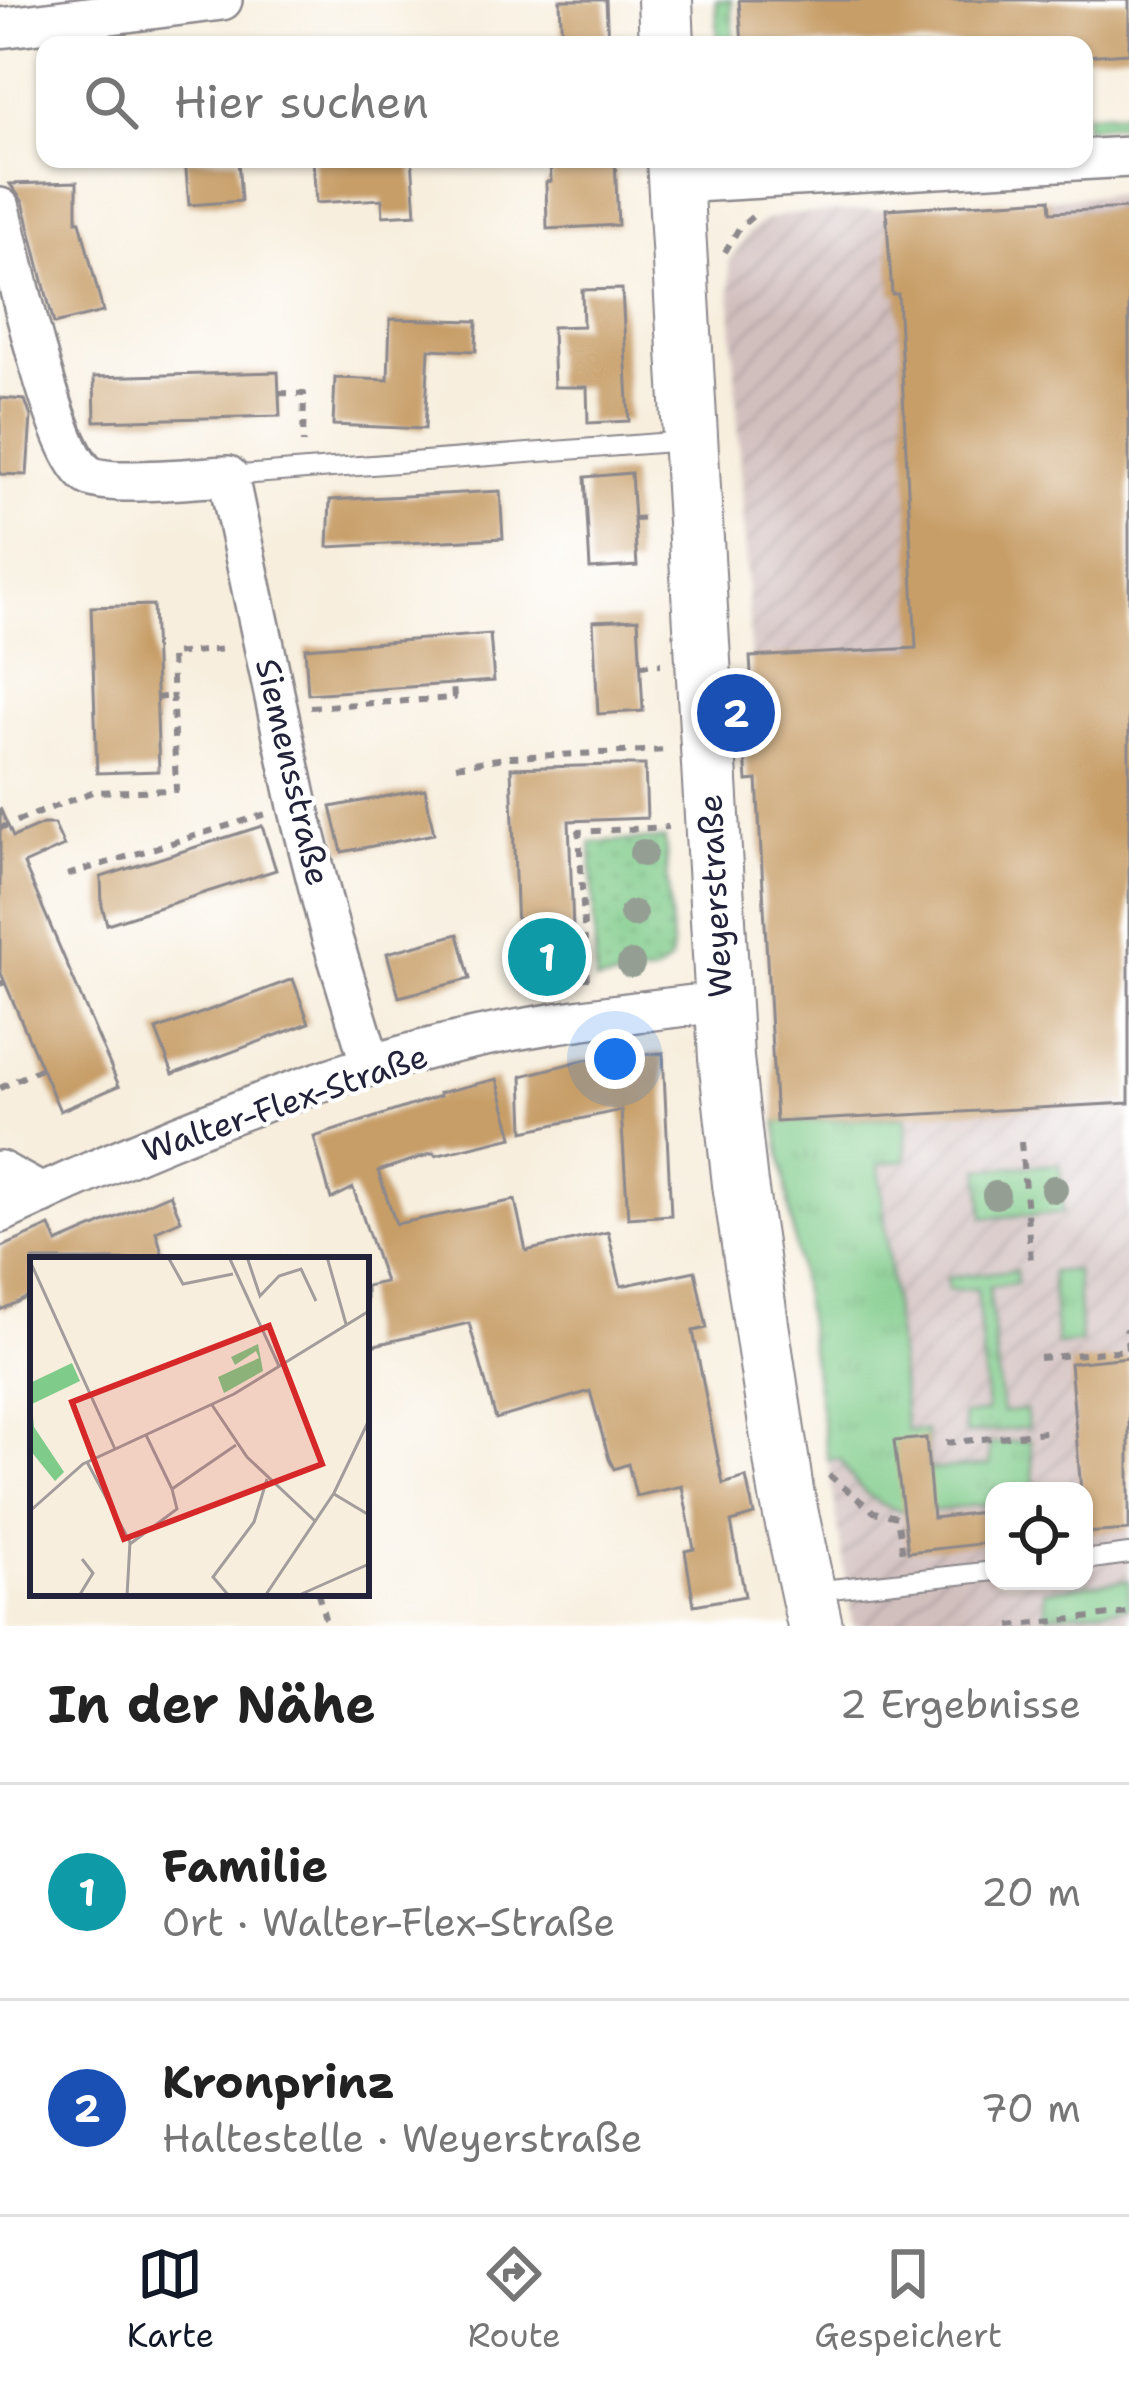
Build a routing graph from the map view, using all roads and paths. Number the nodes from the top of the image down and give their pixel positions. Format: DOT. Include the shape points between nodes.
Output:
graph roads {
  1 [pos="222,0"];
  2 [pos="664,0"];
  3 [pos="0,28"];
  4 [pos="666,36"];
  5 [pos="1129,157"];
  6 [pos="1093,158"];
  7 [pos="772,168"];
  8 [pos="675,171"];
  9 [pos="0,208"];
  10 [pos="279,393"];
  11 [pos="689,440"];
  12 [pos="302,470"];
  13 [pos="228,476"];
  14 [pos="656,518"];
  15 [pos="634,519"];
  16 [pos="263,645"];
  17 [pos="664,664"];
  18 [pos="640,665"];
  19 [pos="453,684"];
  20 [pos="356,691"];
  21 [pos="172,696"];
  22 [pos="156,698"];
  23 [pos="358,704"];
  24 [pos="277,710"];
  25 [pos="668,751"];
  26 [pos="456,766"];
  27 [pos="298,806"];
  28 [pos="237,822"];
  29 [pos="672,826"];
  30 [pos="0,828"];
  31 [pos="241,833"];
  32 [pos="67,874"];
  33 [pos="721,1001"];
  34 [pos="590,1019"];
  35 [pos="371,1065"];
  36 [pos="41,1068"];
  37 [pos="0,1088"];
  38 [pos="1021,1142"];
  39 [pos="0,1171"];
  40 [pos="42,1194"];
  41 [pos="0,1213"];
  42 [pos="1031,1261"];
  43 [pos="1126,1328"];
  44 [pos="1039,1358"];
  45 [pos="1046,1432"];
  46 [pos="946,1443"];
  47 [pos="822,1468"];
  48 [pos="1129,1554"];
  49 [pos="904,1557"];
  50 [pos="1093,1559"];
  51 [pos="985,1573"];
  52 [pos="319,1596"];
  53 [pos="811,1609"];
  54 [pos="1129,1613"];
  55 [pos="327,1626"];
  56 [pos="1010,1626"];
  1 -- 3 [label="street"];
  2 -- 4 [label="main road"];
  5 -- 6 [label="street"];
  7 -- 8 [label="street"];
  8 -- 11 [label="main road, Weyerstraße"];
  9 -- 13 [label="street" via="54,412 81,470 102,480"];
  10 -- 12 [label="path" via="304,394"];
  11 -- 12 [label="lane"];
  11 -- 33 [label="main road, Weyerstraße"];
  12 -- 13 [label="lane"];
  13 -- 16 [label="street, Siemensstraße"];
  14 -- 15 [label="path"];
  16 -- 21 [label="path" via="170,654"];
  16 -- 24 [label="street, Siemensstraße"];
  17 -- 18 [label="path"];
  19 -- 23 [label="path" via="454,698"];
  20 -- 23 [label="path"];
  21 -- 22 [label="path"];
  21 -- 30 [label="path" via="176,790 92,792"];
  23 -- 24 [label="path"];
  24 -- 27 [label="street, Siemensstraße"];
  25 -- 26 [label="path"];
  27 -- 28 [label="path"];
  27 -- 35 [label="street, Siemensstraße"];
  28 -- 31 [label="path"];
  28 -- 32 [label="path"];
  29 -- 34 [label="path" via="579,832"];
  33 -- 34 [label="street, Walter-Flex-Straße"];
  33 -- 53 [label="main road, Weyerstraße" via="740,1184"];
  34 -- 35 [label="street, Walter-Flex-Straße"];
  35 -- 40 [label="street, Walter-Flex-Straße"];
  36 -- 37 [label="path"];
  38 -- 42 [label="path"];
  39 -- 40 [label="street"];
  40 -- 41 [label="street, Walter-Flex-Straße"];
  43 -- 44 [label="path" via="1128,1349"];
  45 -- 46 [label="path"];
  47 -- 49 [label="path" via="864,1505 897,1517"];
  48 -- 50 [label="lane"];
  51 -- 53 [label="lane"];
  52 -- 55 [label="path"];
  54 -- 56 [label="path"];
}
